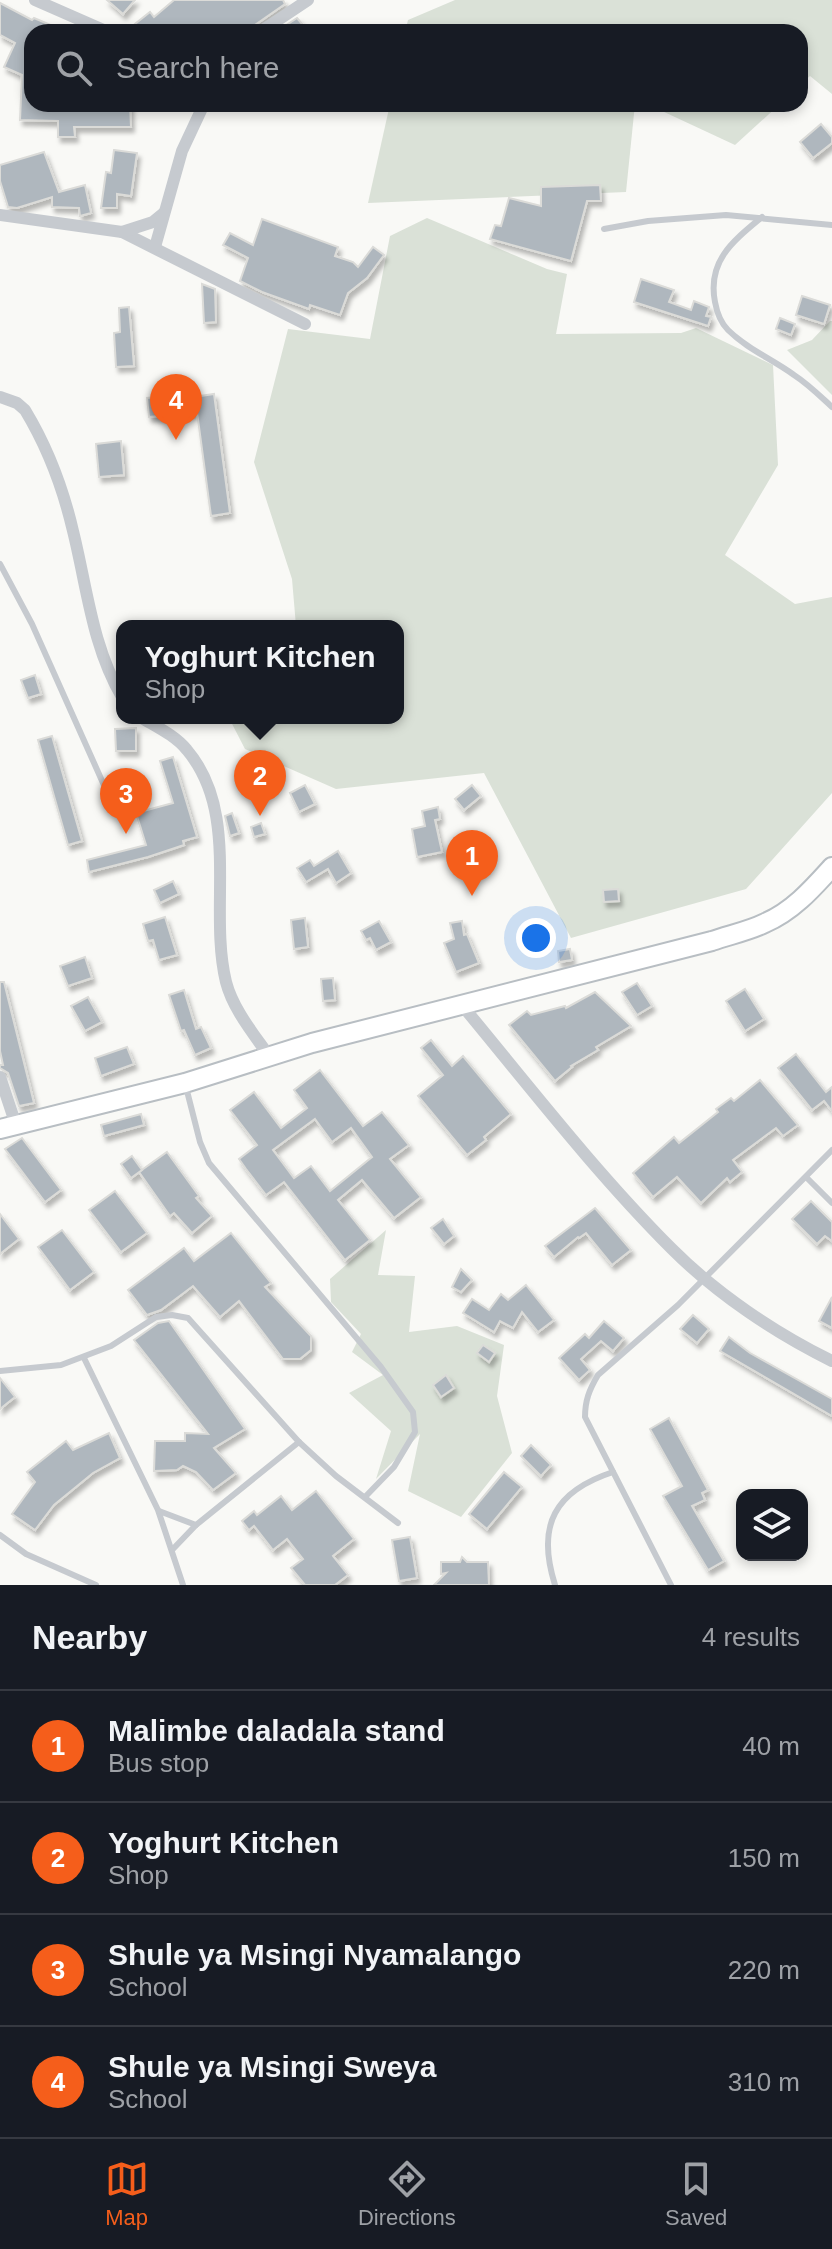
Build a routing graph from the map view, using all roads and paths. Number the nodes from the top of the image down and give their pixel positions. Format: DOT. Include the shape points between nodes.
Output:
graph roads {
  1 [pos="35,0"];
  2 [pos="308,0"];
  3 [pos="90,24"];
  4 [pos="272,24"];
  5 [pos="200,112"];
  6 [pos="164,213"];
  7 [pos="0,215"];
  8 [pos="762,217"];
  9 [pos="832,225"];
  10 [pos="604,229"];
  11 [pos="122,232"];
  12 [pos="155,247"];
  13 [pos="305,324"];
  14 [pos="0,397"];
  15 [pos="832,407"];
  16 [pos="0,564"];
  17 [pos="116,688"];
  18 [pos="151,724"];
  19 [pos="111,801"];
  20 [pos="832,867"];
  21 [pos="461,1004"];
  22 [pos="269,1056"];
  23 [pos="0,1077"];
  24 [pos="185,1083"];
  25 [pos="8,1127"];
  26 [pos="832,1150"];
  27 [pos="807,1178"];
  28 [pos="832,1203"];
  29 [pos="705,1277"];
  30 [pos="84,1358"];
  31 [pos="832,1361"];
  32 [pos="0,1371"];
  33 [pos="299,1442"];
  34 [pos="613,1472"];
  35 [pos="365,1497"];
  36 [pos="158,1510"];
  37 [pos="398,1523"];
  38 [pos="196,1525"];
  39 [pos="0,1535"];
  40 [pos="173,1549"];
  41 [pos="96,1585"];
  42 [pos="183,1585"];
  43 [pos="555,1585"];
  44 [pos="671,1585"];
  1 -- 3 [label="street"];
  2 -- 4 [label="street"];
  5 -- 6 [label="street" via="182,151"];
  6 -- 11 [label="street"];
  6 -- 12 [label="street"];
  7 -- 11 [label="street"];
  8 -- 9 [label="lane"];
  8 -- 10 [label="lane" via="726,215"];
  8 -- 15 [label="lane" via="717,263 717,312 742,342 795,375"];
  11 -- 12 [label="street"];
  12 -- 13 [label="street"];
  14 -- 17 [label="street" via="25,410 54,467 92,623"];
  16 -- 19 [label="lane"];
  18 -- 22 [label="street" via="187,749 215,807 227,986"];
  20 -- 21 [label="main road" via="808,893 766,923"];
  21 -- 22 [label="main road"];
  21 -- 29 [label="street" via="641,1216"];
  22 -- 24 [label="main road"];
  23 -- 25 [label="street"];
  24 -- 25 [label="main road"];
  24 -- 35 [label="lane" via="209,1163 413,1412 410,1442"];
  26 -- 27 [label="lane"];
  27 -- 28 [label="lane"];
  27 -- 29 [label="lane"];
  29 -- 31 [label="street" via="760,1319"];
  29 -- 34 [label="lane" via="598,1375 590,1389 585,1417"];
  30 -- 32 [label="lane"];
  30 -- 33 [label="lane" via="156,1317 188,1318"];
  30 -- 36 [label="lane"];
  33 -- 35 [label="lane"];
  33 -- 38 [label="lane"];
  34 -- 43 [label="lane" via="589,1480 558,1507 548,1544"];
  34 -- 44 [label="lane"];
  35 -- 37 [label="lane"];
  36 -- 38 [label="lane"];
  36 -- 40 [label="lane"];
  38 -- 40 [label="lane"];
  39 -- 41 [label="lane" via="26,1554"];
  40 -- 42 [label="lane"];
}
